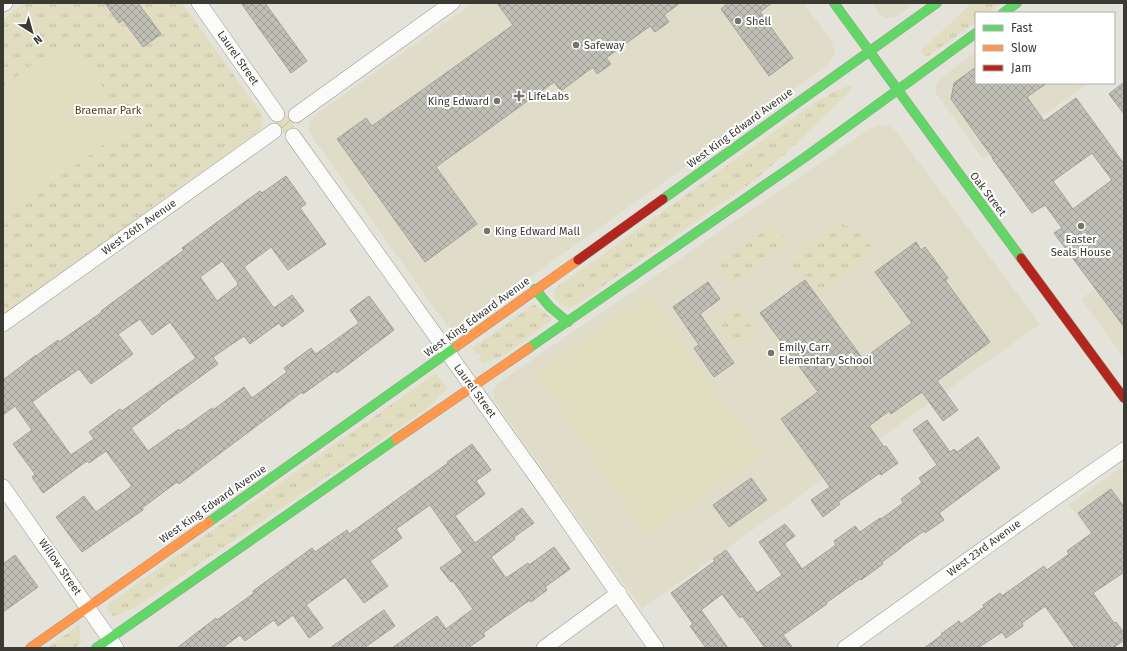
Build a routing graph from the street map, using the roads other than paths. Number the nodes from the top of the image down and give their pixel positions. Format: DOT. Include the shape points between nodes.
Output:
graph roads {
  1 [pos="199,3"];
  2 [pos="452,3"];
  3 [pos="834,3"];
  4 [pos="936,3"];
  5 [pos="1017,3"];
  6 [pos="1004,12"];
  7 [pos="975,33"];
  8 [pos="869,51"];
  9 [pos="897,90"];
  10 [pos="277,114"];
  11 [pos="296,115"];
  12 [pos="274,131"];
  13 [pos="293,136"];
  14 [pos="535,289"];
  15 [pos="568,322"];
  16 [pos="3,324"];
  17 [pos="447,352"];
  18 [pos="472,387"];
  19 [pos="1124,398"];
  20 [pos="1124,450"];
  21 [pos="3,487"];
  22 [pos="618,594"];
  23 [pos="88,607"];
  24 [pos="113,643"];
  25 [pos="30,648"];
  26 [pos="96,648"];
  27 [pos="544,648"];
  28 [pos="656,648"];
  29 [pos="845,648"];
  1 -- 10 [label="street, Laurel Street"];
  2 -- 11 [label="street"];
  3 -- 8 [label="main road, Oak Street"];
  4 -- 8 [label="main road, West King Edward Avenue"];
  5 -- 6 [label="main road"];
  7 -- 9 [label="main road"];
  8 -- 9 [label="main road, Oak Street"];
  8 -- 14 [label="main road, West King Edward Avenue"];
  9 -- 15 [label="main road" via="783,173"];
  9 -- 19 [label="main road, Oak Street"];
  10 -- 11 [label="street" via="287,110"];
  10 -- 12 [label="street" via="272,122"];
  11 -- 13 [label="street" via="299,126"];
  12 -- 13 [label="street" via="283,137"];
  12 -- 16 [label="street, West 26th Avenue"];
  13 -- 17 [label="street, Laurel Street"];
  14 -- 15 [label="main road" via="550,308"];
  14 -- 17 [label="main road, West King Edward Avenue"];
  15 -- 18 [label="main road"];
  17 -- 18 [label="street, Laurel Street"];
  17 -- 23 [label="main road, West King Edward Avenue"];
  18 -- 22 [label="street, Laurel Street"];
  18 -- 24 [label="main road"];
  20 -- 29 [label="street, West 23rd Avenue"];
  21 -- 23 [label="street, Willow Street"];
  22 -- 27 [label="street"];
  22 -- 28 [label="street, Laurel Street"];
  23 -- 24 [label="street, Willow Street"];
  23 -- 25 [label="main road, West King Edward Avenue"];
  24 -- 26 [label="main road"];
}
